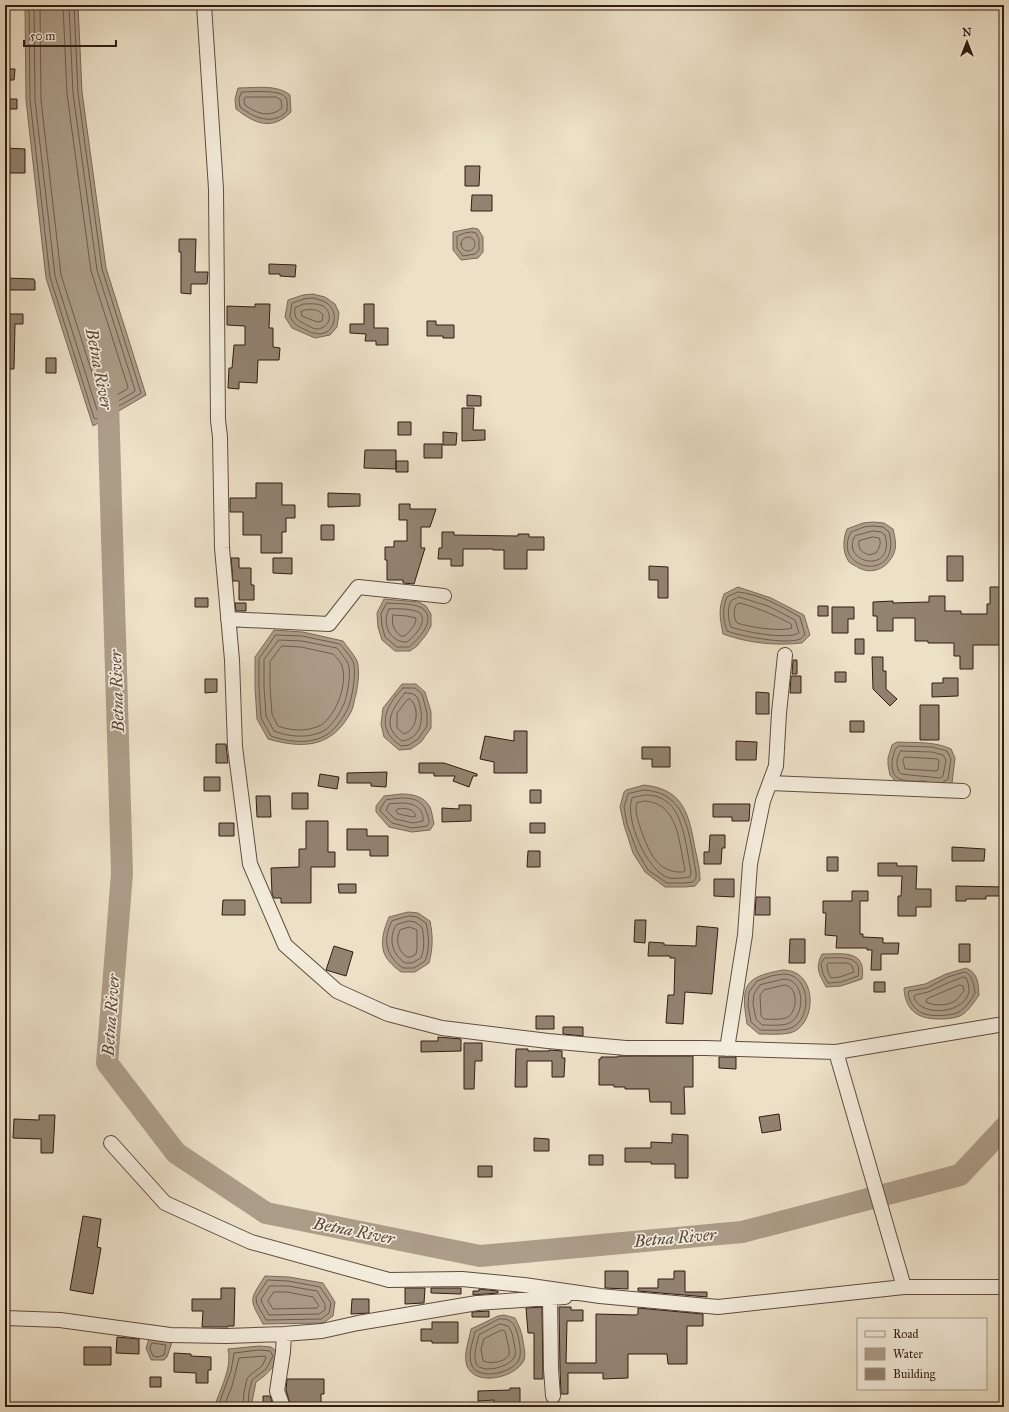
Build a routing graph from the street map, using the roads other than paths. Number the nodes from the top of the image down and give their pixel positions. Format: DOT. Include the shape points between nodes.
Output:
graph roads {
  1 [pos="204,5"];
  2 [pos="444,596"];
  3 [pos="228,619"];
  4 [pos="785,655"];
  5 [pos="770,783"];
  6 [pos="963,791"];
  7 [pos="1004,1024"];
  8 [pos="727,1049"];
  9 [pos="836,1052"];
  10 [pos="111,1143"];
  11 [pos="904,1287"];
  12 [pos="1004,1287"];
  13 [pos="600,1296"];
  14 [pos="550,1298"];
  15 [pos="5,1318"];
  16 [pos="284,1334"];
  17 [pos="553,1396"];
  18 [pos="283,1407"];
  1 -- 3 [label="street" via="216,189 218,420 222,548"];
  2 -- 3 [label="street" via="358,587 329,624"];
  3 -- 8 [label="street" via="235,747 250,864 285,946 337,991 388,1014 442,1028 626,1048"];
  4 -- 5 [label="street" via="776,766"];
  5 -- 6 [label="street"];
  5 -- 8 [label="street" via="763,801 750,864 745,936"];
  7 -- 9 [label="street"];
  8 -- 9 [label="street"];
  9 -- 11 [label="street"];
  10 -- 13 [label="street" via="165,1203 251,1242 389,1280 462,1279"];
  11 -- 12 [label="street"];
  11 -- 13 [label="street" via="718,1307"];
  13 -- 14 [label="street"];
  14 -- 16 [label="street" via="477,1303 322,1331"];
  14 -- 17 [label="street"];
  15 -- 16 [label="street" via="60,1320 170,1335"];
  16 -- 18 [label="street" via="277,1392"];
}
